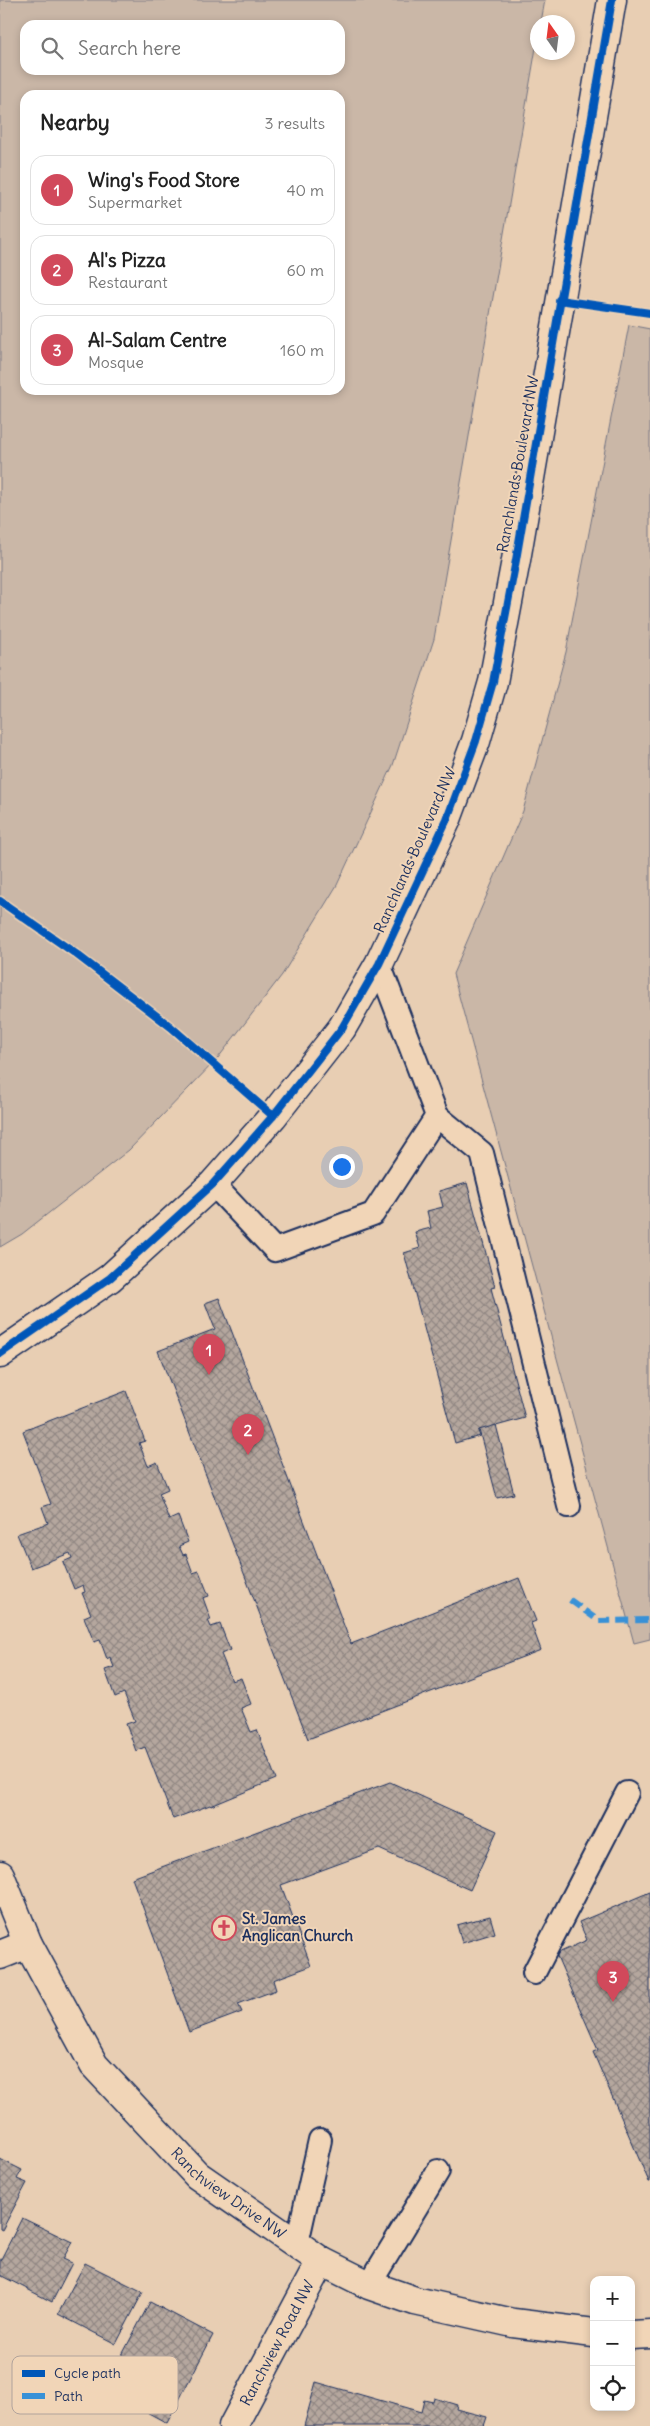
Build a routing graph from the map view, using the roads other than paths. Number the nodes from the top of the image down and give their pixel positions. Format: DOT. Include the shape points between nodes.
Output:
graph roads {
  1 [pos="612,0"];
  2 [pos="379,964"];
  3 [pos="438,1116"];
  4 [pos="213,1184"];
  5 [pos="0,1354"];
  6 [pos="569,1506"];
  7 [pos="627,1793"];
  8 [pos="0,1875"];
  9 [pos="28,1944"];
  10 [pos="0,1954"];
  11 [pos="534,1973"];
  12 [pos="320,2140"];
  13 [pos="438,2171"];
  14 [pos="297,2243"];
  15 [pos="321,2261"];
  16 [pos="369,2285"];
  17 [pos="590,2333"];
  18 [pos="635,2334"];
  19 [pos="650,2334"];
  20 [pos="233,2426"];
  1 -- 2 [label="street, Ranchlands Boulevard NW" via="493,682 476,741 447,819"];
  2 -- 3 [label="lane"];
  2 -- 4 [label="street, Ranchlands Boulevard NW" via="342,1028 273,1116"];
  3 -- 4 [label="lane" via="373,1214 274,1250"];
  3 -- 6 [label="lane" via="482,1153"];
  4 -- 5 [label="street, Ranchlands Boulevard NW" via="110,1278"];
  7 -- 11 [label="lane"];
  8 -- 9 [label="street, Ranchview Drive NW"];
  9 -- 10 [label="street"];
  9 -- 14 [label="street, Ranchview Drive NW" via="100,2072 197,2175"];
  12 -- 14 [label="lane"];
  13 -- 16 [label="lane"];
  14 -- 15 [label="street, Ranchview Drive NW"];
  15 -- 16 [label="street, Ranchview Drive NW"];
  15 -- 20 [label="street, Ranchview Road NW"];
  16 -- 17 [label="street, Ranchview Drive NW" via="415,2301 513,2323"];
  18 -- 19 [label="street"];
}
